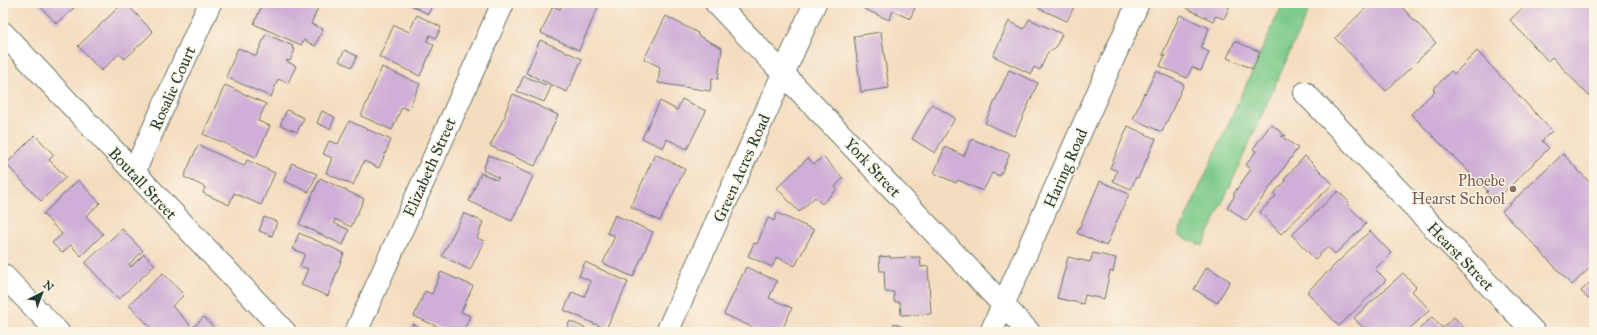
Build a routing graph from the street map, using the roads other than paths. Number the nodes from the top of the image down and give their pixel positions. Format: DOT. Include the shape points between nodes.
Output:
graph roads {
  1 [pos="210,3"];
  2 [pos="503,3"];
  3 [pos="716,3"];
  4 [pos="815,3"];
  5 [pos="1138,3"];
  6 [pos="3,32"];
  7 [pos="784,73"];
  8 [pos="1305,93"];
  9 [pos="134,172"];
  10 [pos="3,275"];
  11 [pos="1003,306"];
  12 [pos="58,332"];
  13 [pos="285,332"];
  14 [pos="356,332"];
  15 [pos="667,332"];
  16 [pos="991,332"];
  17 [pos="1028,332"];
  18 [pos="1534,332"];
  1 -- 9 [label="street, Rosalie Court"];
  2 -- 14 [label="street, Elizabeth Street"];
  3 -- 7 [label="street, York Street"];
  4 -- 7 [label="street, Green Acres Road"];
  5 -- 11 [label="street, Haring Road"];
  6 -- 9 [label="street, Boutall Street"];
  7 -- 11 [label="street, York Street"];
  7 -- 15 [label="street, Green Acres Road"];
  8 -- 18 [label="street, Hearst Street"];
  9 -- 13 [label="street, Boutall Street"];
  10 -- 12 [label="street"];
  11 -- 16 [label="street, Haring Road"];
  11 -- 17 [label="street, York Street"];
}
